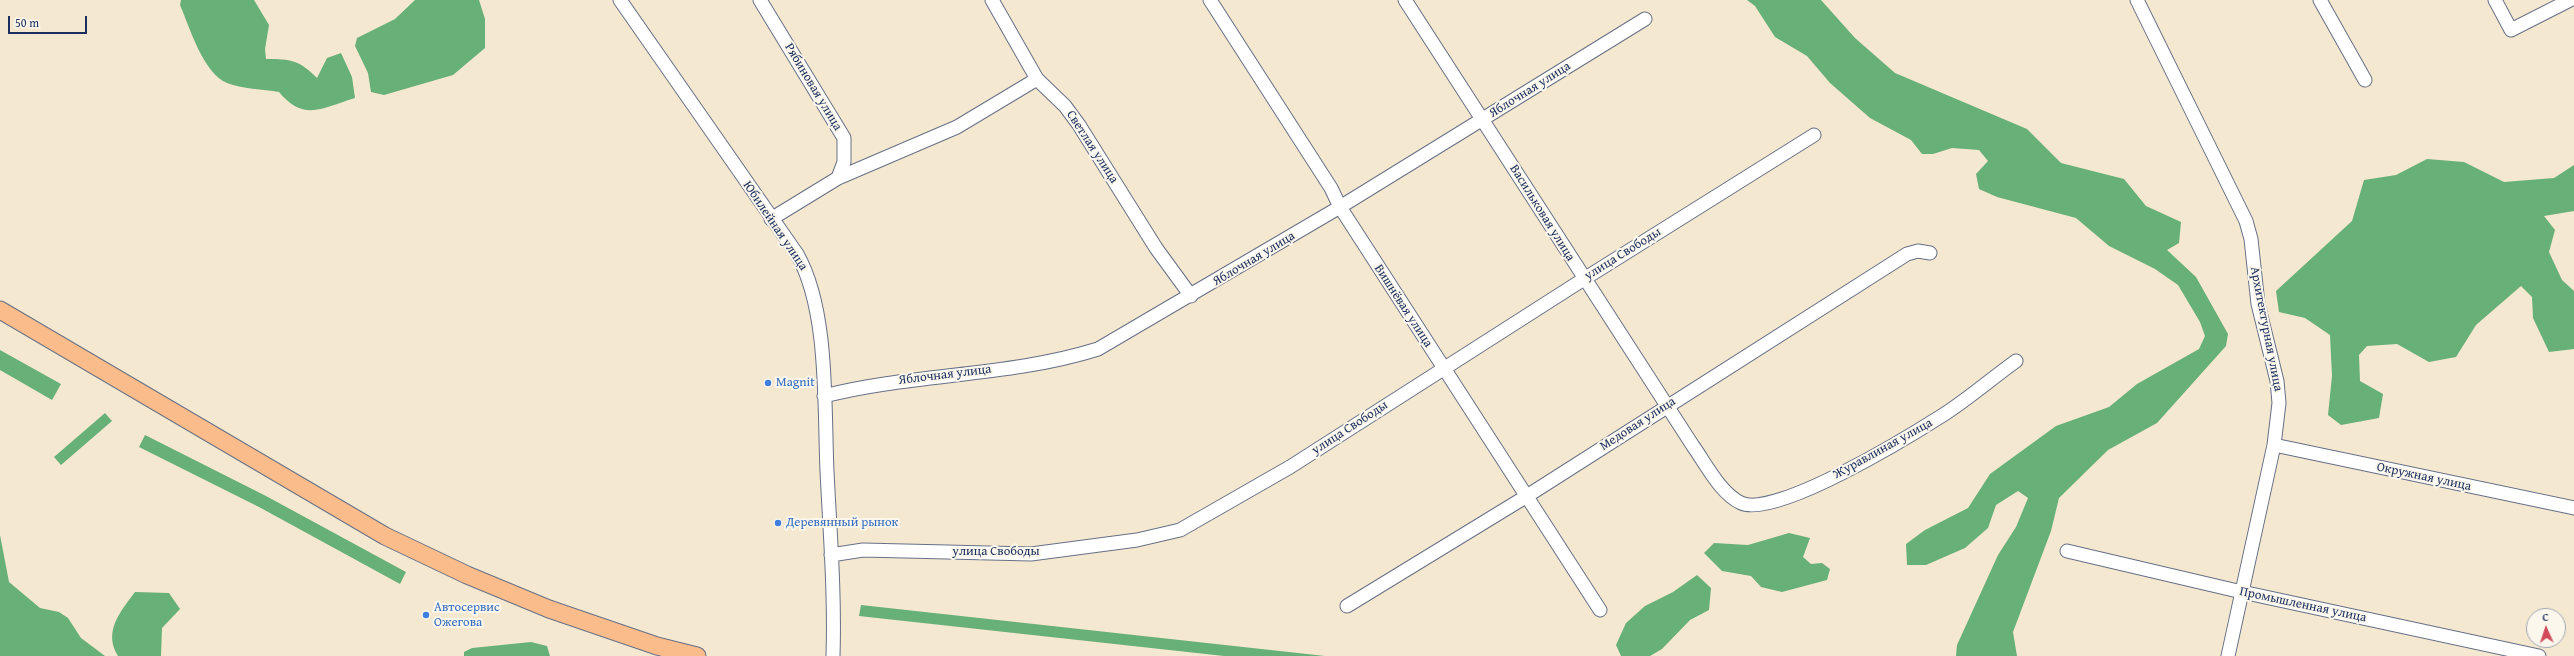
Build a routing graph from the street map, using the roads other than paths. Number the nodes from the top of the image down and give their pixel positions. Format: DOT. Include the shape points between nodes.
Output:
graph roads {
  1 [pos="620,0"];
  2 [pos="760,0"];
  3 [pos="992,0"];
  4 [pos="1210,0"];
  5 [pos="1405,0"];
  6 [pos="2136,0"];
  7 [pos="2320,0"];
  8 [pos="2495,0"];
  9 [pos="2570,0"];
  10 [pos="1645,19"];
  11 [pos="1037,79"];
  12 [pos="2365,80"];
  13 [pos="1482,119"];
  14 [pos="1814,135"];
  15 [pos="838,178"];
  16 [pos="1340,207"];
  17 [pos="771,219"];
  18 [pos="1930,253"];
  19 [pos="1584,279"];
  20 [pos="1191,296"];
  21 [pos="0,310"];
  22 [pos="2016,361"];
  23 [pos="1443,368"];
  24 [pos="824,396"];
  25 [pos="1667,406"];
  26 [pos="2274,445"];
  27 [pos="1693,446"];
  28 [pos="1527,496"];
  29 [pos="2574,508"];
  30 [pos="2067,551"];
  31 [pos="831,555"];
  32 [pos="2242,592"];
  33 [pos="1347,606"];
  34 [pos="1600,610"];
  35 [pos="697,656"];
  36 [pos="833,656"];
  37 [pos="2228,656"];
  38 [pos="2538,656"];
  1 -- 17 [label="street, Юбилейная улица"];
  2 -- 15 [label="street, Рябиновая улица" via="844,138 844,162"];
  3 -- 11 [label="street, Светлая улица"];
  4 -- 16 [label="street, Вишнёвая улица" via="1331,188"];
  5 -- 13 [label="street, Васильковая улица"];
  6 -- 26 [label="street, Архитектурная улица" via="2246,221 2251,239 2258,304 2277,381 2279,403"];
  7 -- 12 [label="street"];
  8 -- 9 [label="street" via="2511,30"];
  10 -- 13 [label="street, Яблочная улица"];
  11 -- 15 [label="street" via="957,127"];
  11 -- 20 [label="street, Светлая улица" via="1065,106 1079,125 1156,248"];
  13 -- 16 [label="street, Яблочная улица"];
  13 -- 19 [label="street, Васильковая улица"];
  14 -- 19 [label="street, улица Свободы"];
  15 -- 17 [label="street"];
  16 -- 20 [label="street, Яблочная улица"];
  16 -- 23 [label="street, Вишнёвая улица"];
  17 -- 24 [label="street, Юбилейная улица" via="797,254 815,295"];
  18 -- 25 [label="street, Медовая улица" via="1918,251 1907,254"];
  19 -- 23 [label="street, улица Свободы"];
  19 -- 25 [label="street, Васильковая улица"];
  20 -- 24 [label="street, Яблочная улица" via="1098,349 1060,361 898,381"];
  21 -- 35 [label="main road" via="385,536 467,575 549,609 658,646"];
  22 -- 27 [label="street, Журавлиная улица" via="1943,415 1854,468 1777,502 1760,505 1742,504 1728,494"];
  23 -- 28 [label="street, Вишнёвая улица"];
  23 -- 31 [label="street, улица Свободы" via="1290,467 1180,530 1137,540 1031,554 863,550"];
  24 -- 31 [label="street, Юбилейная улица"];
  25 -- 27 [label="street, Васильковая улица"];
  25 -- 28 [label="street, Медовая улица"];
  26 -- 29 [label="street, Окружная улица"];
  26 -- 32 [label="street, Архитектурная улица"];
  28 -- 33 [label="street, Медовая улица"];
  28 -- 34 [label="street, Вишнёвая улица"];
  30 -- 32 [label="street, Промышленная улица"];
  31 -- 36 [label="street, Юбилейная улица"];
  32 -- 37 [label="street, Архитектурная улица"];
  32 -- 38 [label="street, Промышленная улица"];
}
